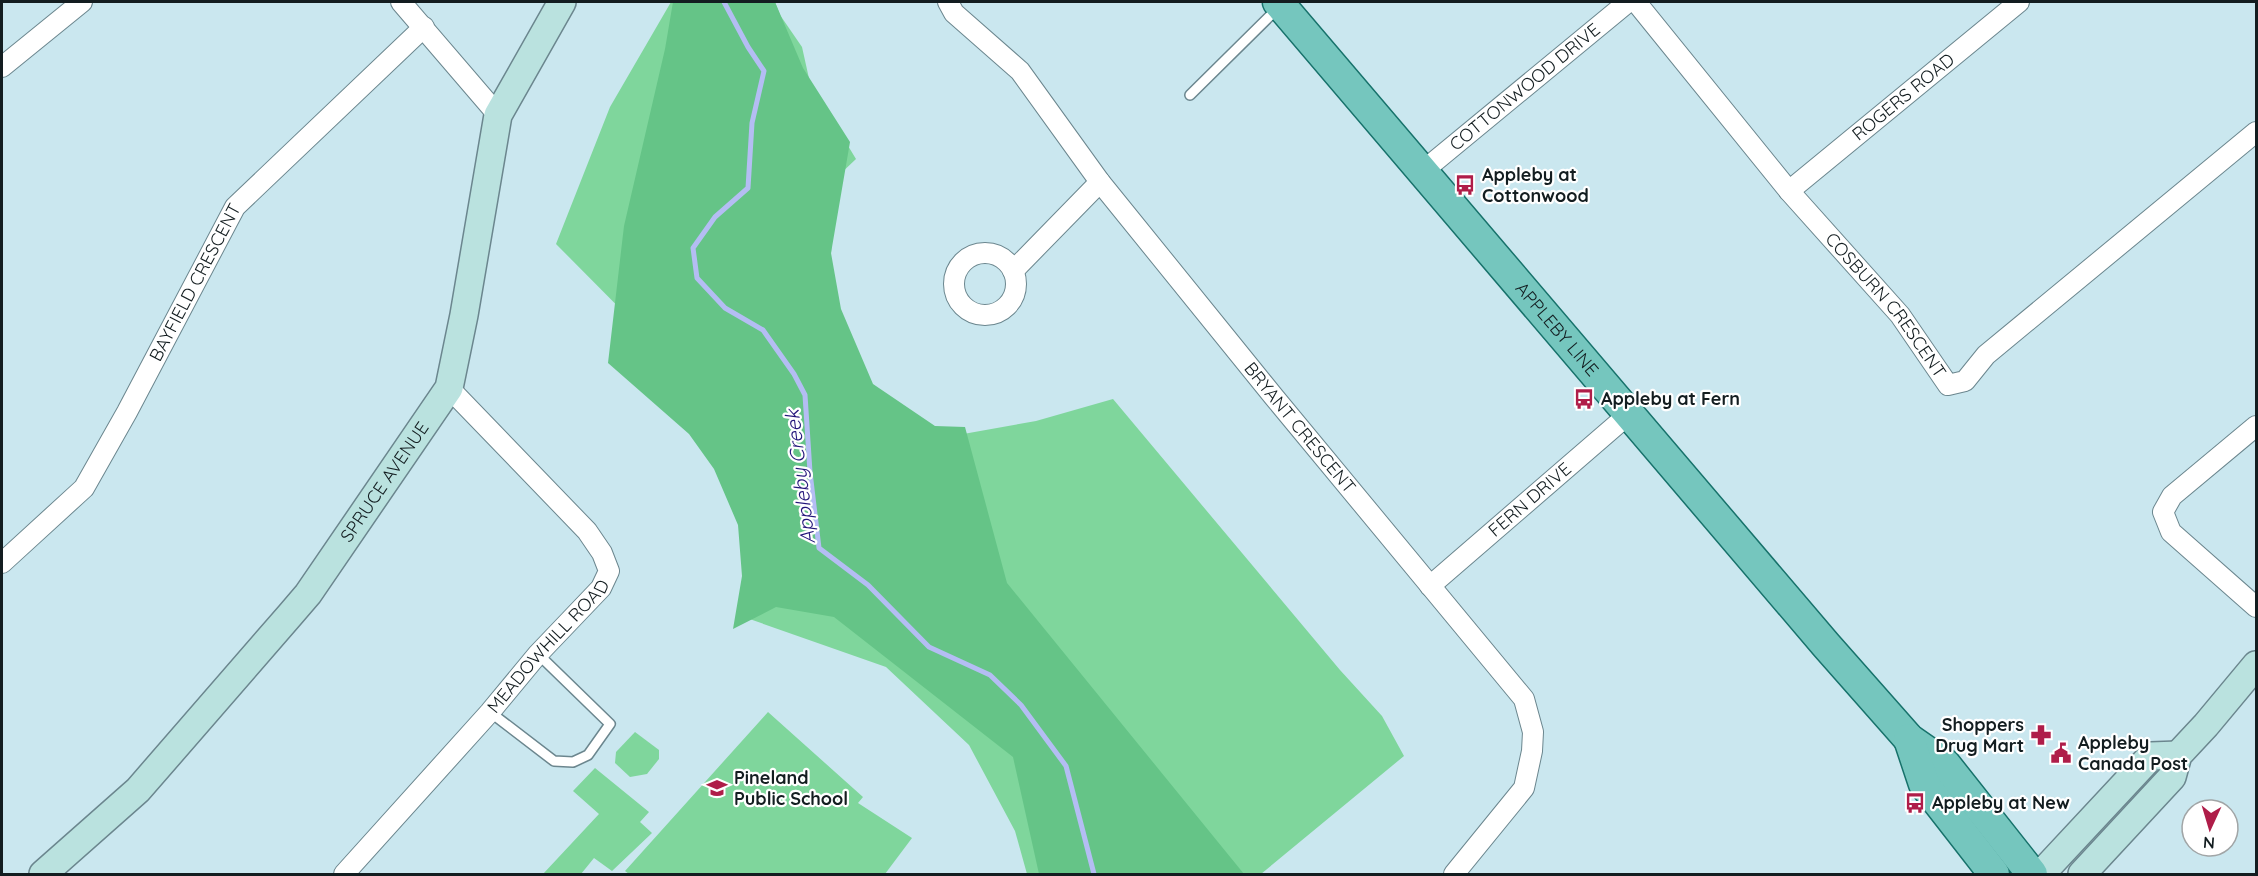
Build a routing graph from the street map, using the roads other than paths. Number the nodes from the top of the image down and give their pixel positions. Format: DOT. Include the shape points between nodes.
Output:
graph roads {
  1 [pos="82,2"];
  2 [pos="401,2"];
  3 [pos="562,2"];
  4 [pos="948,2"];
  5 [pos="1628,2"];
  6 [pos="1636,2"];
  7 [pos="2019,2"];
  8 [pos="1279,3"];
  9 [pos="424,27"];
  10 [pos="2,67"];
  11 [pos="1190,95"];
  12 [pos="498,115"];
  13 [pos="2256,132"];
  14 [pos="1423,171"];
  15 [pos="1100,182"];
  16 [pos="1789,191"];
  17 [pos="1013,271"];
  18 [pos="448,388"];
  19 [pos="1629,414"];
  20 [pos="2256,426"];
  21 [pos="2,563"];
  22 [pos="1430,586"];
  23 [pos="2256,607"];
  24 [pos="538,654"];
  25 [pos="2256,665"];
  26 [pos="490,712"];
  27 [pos="1909,739"];
  28 [pos="2178,755"];
  29 [pos="44,874"];
  30 [pos="344,874"];
  31 [pos="1454,874"];
  32 [pos="1994,874"];
  33 [pos="2032,874"];
  34 [pos="2041,874"];
  35 [pos="2082,874"];
  1 -- 10 [label="street"];
  2 -- 9 [label="street"];
  3 -- 12 [label="street, SPRUCE AVENUE"];
  4 -- 15 [label="street, BRYANT CRESCENT" via="954,13 1020,71"];
  5 -- 14 [label="street, COTTONWOOD DRIVE"];
  6 -- 16 [label="street, COSBURN CRESCENT"];
  7 -- 16 [label="street, ROGERS ROAD"];
  8 -- 11 [label="lane"];
  8 -- 14 [label="main road, APPLEBY LINE"];
  9 -- 12 [label="street"];
  9 -- 21 [label="street, BAYFIELD CRESCENT" via="235,207 84,488"];
  12 -- 18 [label="street, SPRUCE AVENUE"];
  13 -- 16 [label="street, COSBURN CRESCENT" via="1986,355 1965,381 1948,385 1900,315"];
  14 -- 19 [label="main road, APPLEBY LINE"];
  15 -- 17 [label="street"];
  15 -- 22 [label="street, BRYANT CRESCENT"];
  18 -- 24 [label="street, MEADOWHILL ROAD" via="587,531 609,571 601,588"];
  18 -- 29 [label="street, SPRUCE AVENUE" via="308,594 138,790"];
  19 -- 22 [label="street, FERN DRIVE"];
  19 -- 27 [label="main road, APPLEBY LINE"];
  20 -- 23 [label="street" via="2172,496 2163,512 2171,532"];
  22 -- 31 [label="street, BRYANT CRESCENT" via="1524,699 1533,732 1524,788"];
  24 -- 26 [label="street, MEADOWHILL ROAD"];
  24 -- 26 [label="lane" via="610,724 588,754 573,762 555,761"];
  25 -- 28 [label="street"];
  26 -- 30 [label="street, MEADOWHILL ROAD"];
  27 -- 32 [label="main road, APPLEBY LINE" via="1924,784"];
  27 -- 33 [label="main road, APPLEBY LINE" via="1945,764"];
  28 -- 34 [label="street" via="2151,756"];
  28 -- 35 [label="street" via="2172,777"];
}
